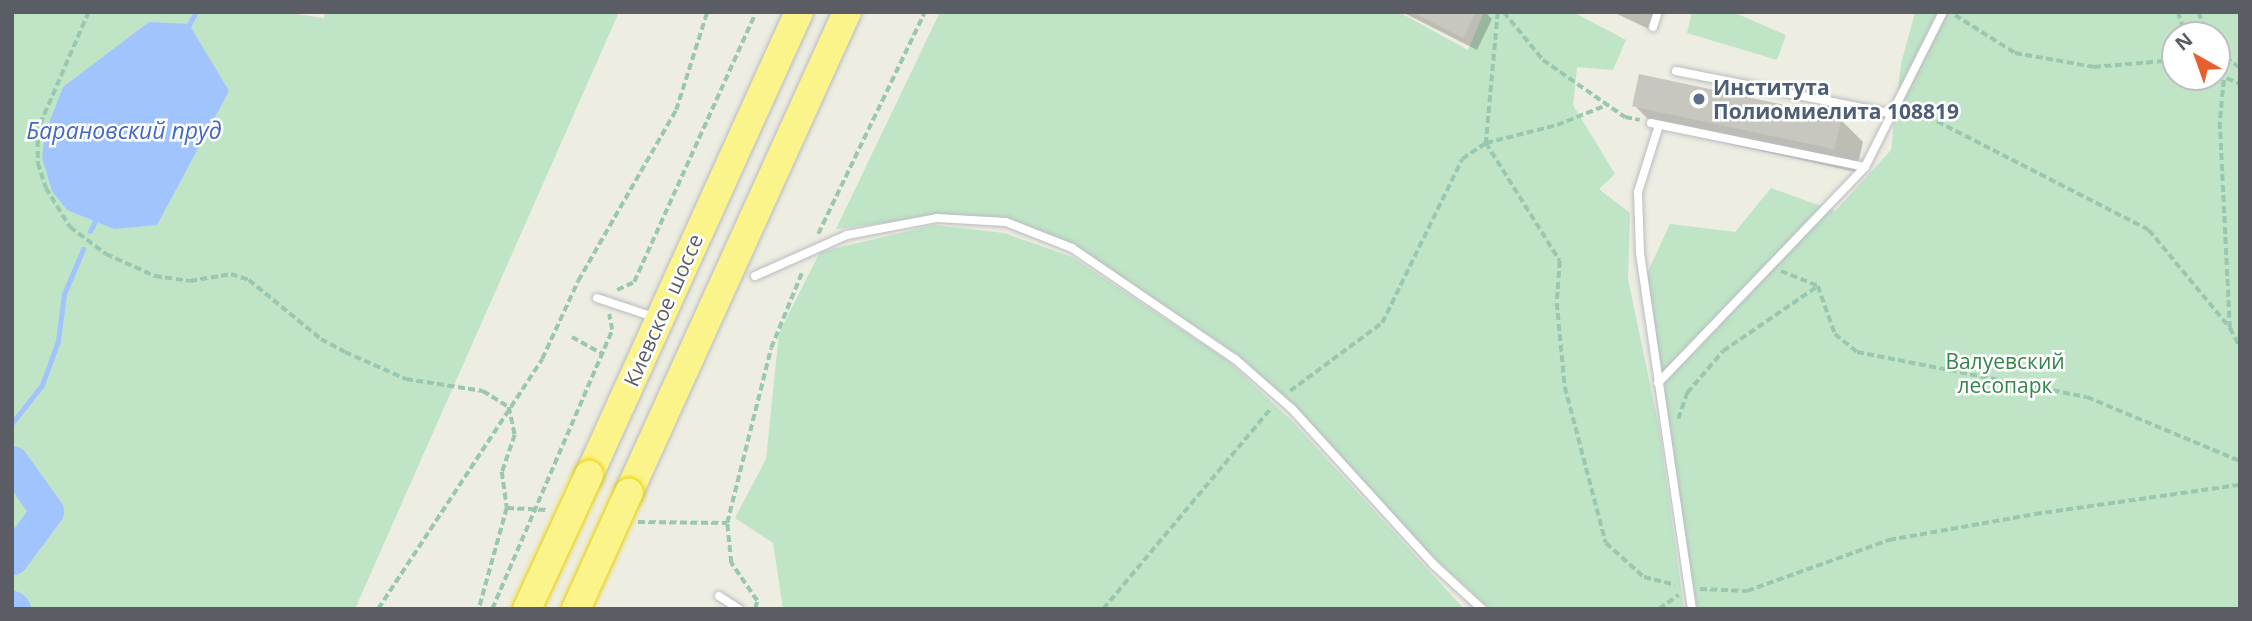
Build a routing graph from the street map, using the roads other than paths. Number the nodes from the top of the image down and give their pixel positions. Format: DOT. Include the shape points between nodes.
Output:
graph roads {
  1 [pos="799,12"];
  2 [pos="847,12"];
  3 [pos="1658,12"];
  4 [pos="1943,12"];
  5 [pos="1653,27"];
  6 [pos="1676,71"];
  7 [pos="1889,113"];
  8 [pos="1865,167"];
  9 [pos="755,276"];
  10 [pos="597,298"];
  11 [pos="657,319"];
  12 [pos="1658,383"];
  13 [pos="719,596"];
  14 [pos="527,609"];
  15 [pos="576,609"];
  16 [pos="739,609"];
  17 [pos="1482,609"];
  18 [pos="1692,609"];
  1 -- 11 [label="highway, Киевское шоссе"];
  2 -- 15 [label="highway, Киевское шоссе, bridge"];
  3 -- 5 [label="lane"];
  4 -- 7 [label="lane"];
  6 -- 7 [label="lane"];
  7 -- 8 [label="lane"];
  8 -- 12 [label="lane"];
  8 -- 12 [label="lane" via="1655,124 1638,192 1640,253"];
  9 -- 17 [label="lane" via="847,235 937,218 1006,222 1072,248 1235,359 1279,398 1434,565"];
  10 -- 11 [label="lane"];
  11 -- 14 [label="highway, Киевское шоссе, bridge"];
  12 -- 18 [label="lane"];
  13 -- 16 [label="lane"];
}
